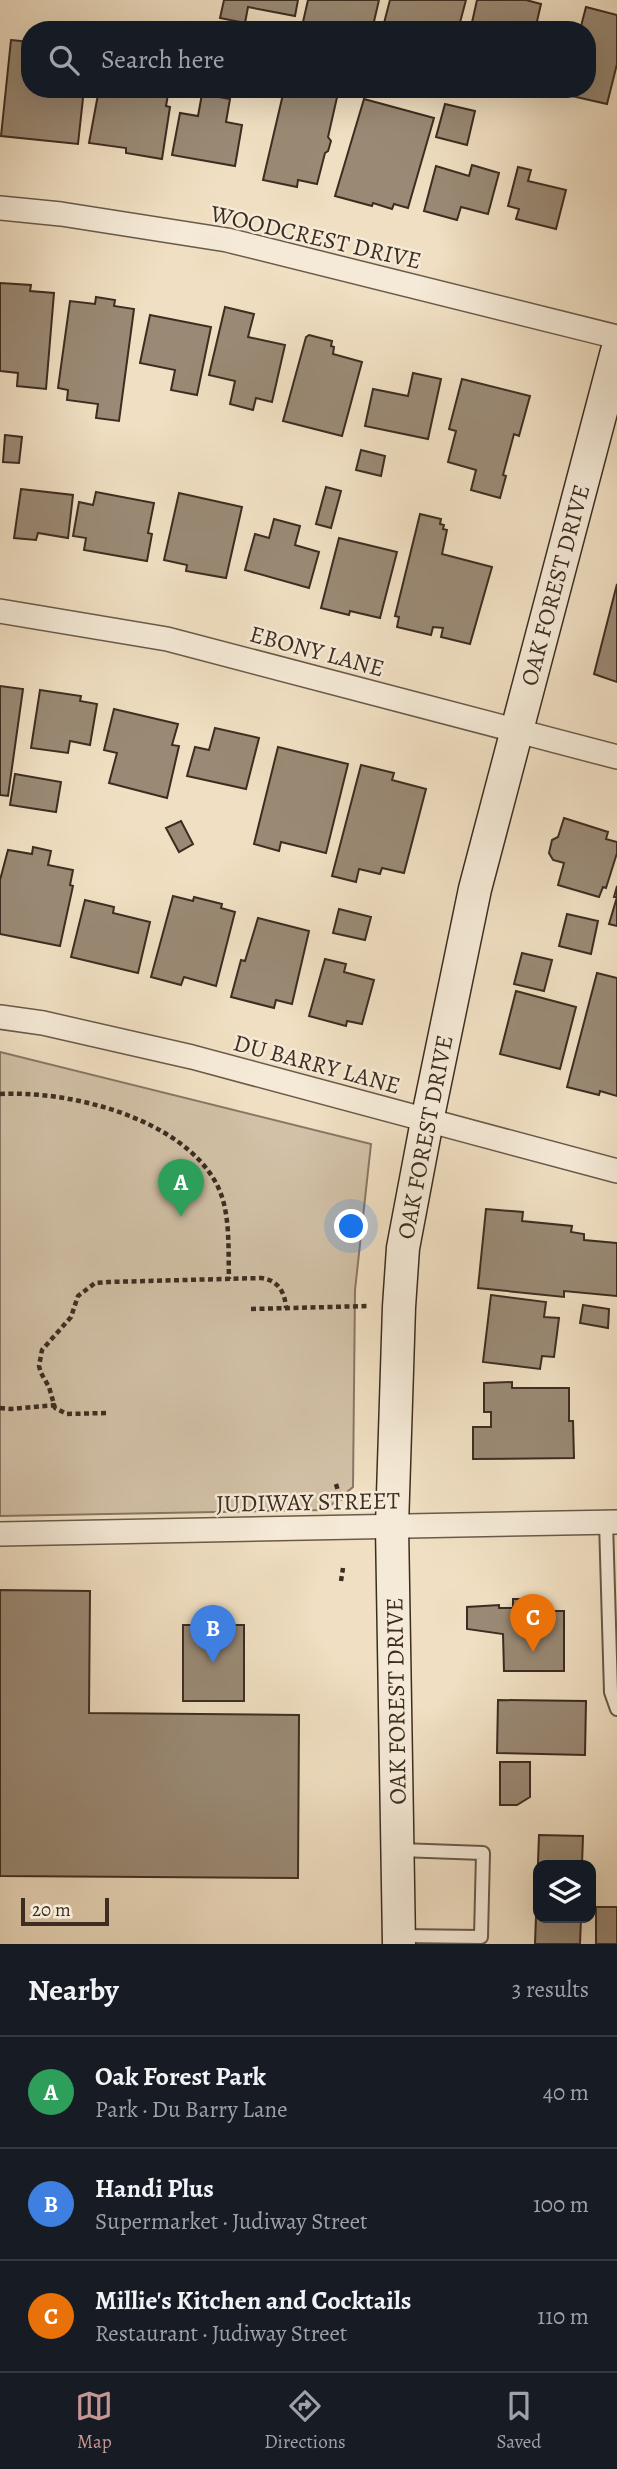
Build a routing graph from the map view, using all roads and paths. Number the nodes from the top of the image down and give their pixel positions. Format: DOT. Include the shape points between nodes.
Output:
graph roads {
  1 [pos="0,208"];
  2 [pos="617,337"];
  3 [pos="617,351"];
  4 [pos="0,611"];
  5 [pos="516,730"];
  6 [pos="617,757"];
  7 [pos="0,1017"];
  8 [pos="0,1094"];
  9 [pos="427,1121"];
  10 [pos="617,1171"];
  11 [pos="229,1279"];
  12 [pos="370,1306"];
  13 [pos="286,1308"];
  14 [pos="251,1309"];
  15 [pos="56,1405"];
  16 [pos="0,1408"];
  17 [pos="106,1413"];
  18 [pos="336,1484"];
  19 [pos="344,1508"];
  20 [pos="611,1522"];
  21 [pos="391,1526"];
  22 [pos="0,1534"];
  23 [pos="343,1568"];
  24 [pos="341,1581"];
  25 [pos="617,1709"];
  26 [pos="399,1850"];
  27 [pos="399,1940"];
  1 -- 2 [label="street, WOODCREST DRIVE" via="227,240"];
  3 -- 5 [label="street, OAK FOREST DRIVE"];
  4 -- 5 [label="street, EBONY LANE" via="167,639"];
  5 -- 6 [label="street, EBONY LANE"];
  5 -- 9 [label="street, OAK FOREST DRIVE" via="475,889"];
  7 -- 9 [label="street, DU BARRY LANE" via="192,1057"];
  8 -- 11 [label="path" via="47,1095 106,1109 147,1125 195,1155 216,1182 224,1204"];
  9 -- 10 [label="street, DU BARRY LANE"];
  9 -- 21 [label="street, OAK FOREST DRIVE" via="403,1248"];
  11 -- 13 [label="path" via="261,1278 275,1283 286,1298"];
  11 -- 15 [label="path" via="89,1286 78,1296 71,1317 45,1344 40,1358 41,1373"];
  12 -- 13 [label="path"];
  13 -- 14 [label="path"];
  15 -- 16 [label="path"];
  15 -- 17 [label="path" via="66,1414"];
  18 -- 19 [label="path"];
  20 -- 21 [label="street, JUDIWAY STREET"];
  20 -- 25 [label="lane" via="611,1692"];
  21 -- 22 [label="street, JUDIWAY STREET"];
  21 -- 26 [label="street, OAK FOREST DRIVE"];
  23 -- 24 [label="path"];
  26 -- 27 [label="street, OAK FOREST DRIVE"];
  26 -- 27 [label="lane" via="483,1853 481,1937"];
}
